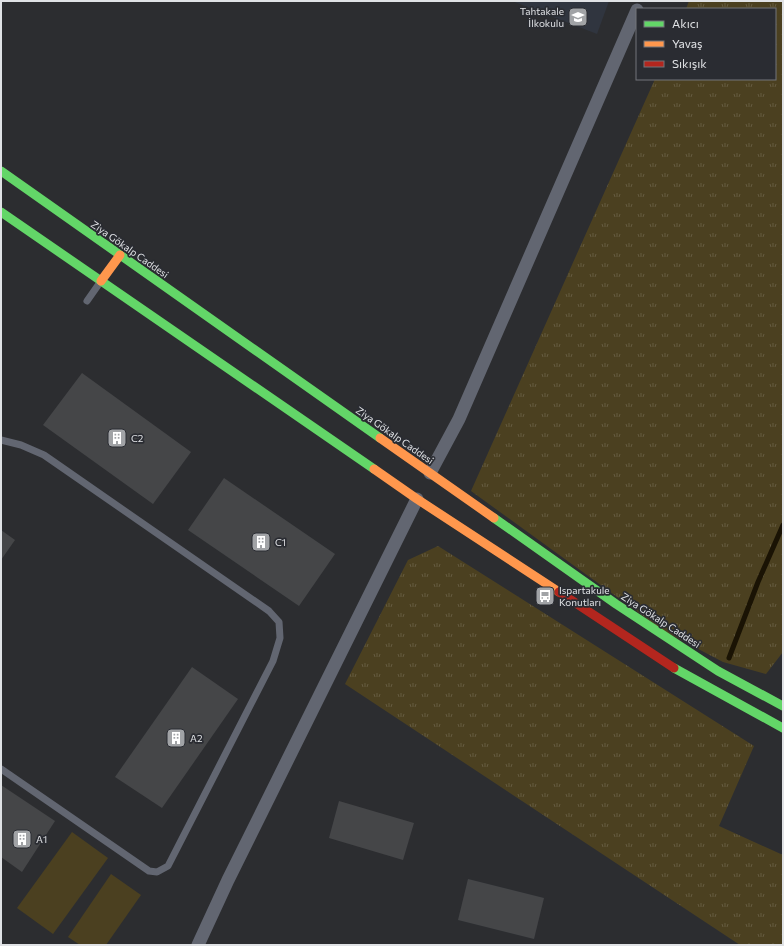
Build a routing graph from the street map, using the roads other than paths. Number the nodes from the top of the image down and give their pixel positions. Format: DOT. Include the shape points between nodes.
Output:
graph roads {
  1 [pos="636,12"];
  2 [pos="1,172"];
  3 [pos="1,212"];
  4 [pos="120,255"];
  5 [pos="101,281"];
  6 [pos="88,301"];
  7 [pos="1,440"];
  8 [pos="428,477"];
  9 [pos="419,496"];
  10 [pos="783,706"];
  11 [pos="783,728"];
  12 [pos="1,769"];
  13 [pos="198,945"];
  1 -- 8 [label="street" via="459,419"];
  2 -- 4 [label="street, Ziya Gökalp Caddesi"];
  3 -- 5 [label="street"];
  4 -- 5 [label="street"];
  4 -- 8 [label="street, Ziya Gökalp Caddesi"];
  5 -- 6 [label="lane"];
  5 -- 9 [label="street"];
  7 -- 12 [label="lane" via="44,455 270,611 278,622 280,638 273,661 168,866 156,872 149,871"];
  8 -- 10 [label="street, Ziya Gökalp Caddesi" via="718,670"];
  9 -- 11 [label="street" via="678,671"];
  9 -- 13 [label="street"];
}
